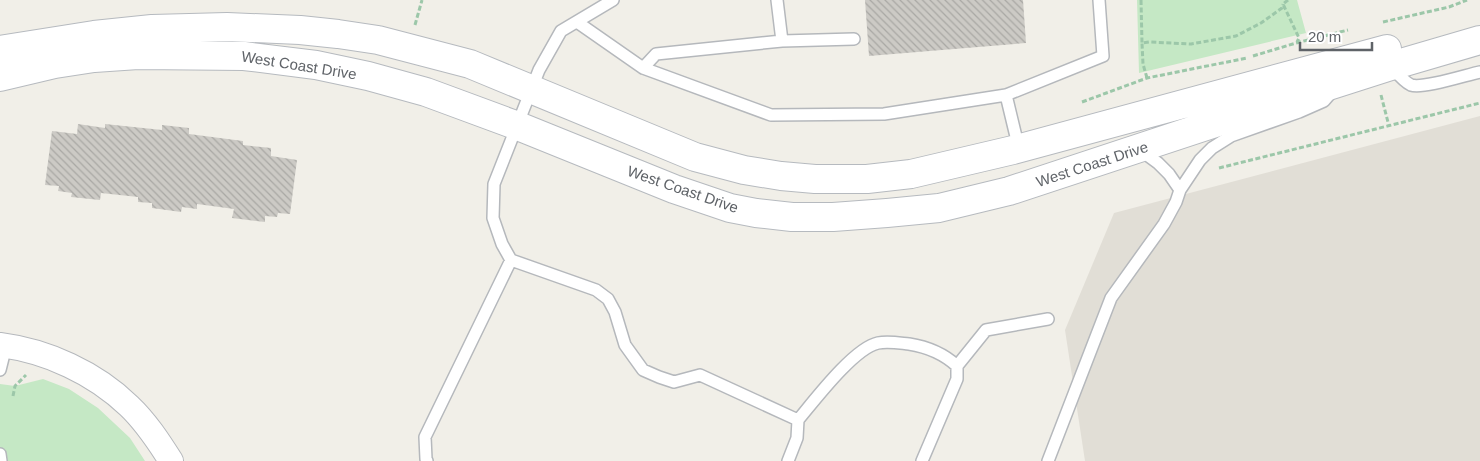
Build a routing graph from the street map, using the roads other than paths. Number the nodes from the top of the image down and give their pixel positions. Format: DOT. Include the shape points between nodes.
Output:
graph roads {
  1 [pos="613,0"];
  2 [pos="777,0"];
  3 [pos="1099,0"];
  4 [pos="577,22"];
  5 [pos="1480,24"];
  6 [pos="854,39"];
  7 [pos="1480,40"];
  8 [pos="782,41"];
  9 [pos="0,50"];
  10 [pos="1391,66"];
  11 [pos="643,68"];
  12 [pos="1480,72"];
  13 [pos="1,79"];
  14 [pos="1331,85"];
  15 [pos="533,89"];
  16 [pos="1006,95"];
  17 [pos="518,126"];
  18 [pos="1019,149"];
  19 [pos="1138,149"];
  20 [pos="1180,190"];
  21 [pos="511,260"];
  22 [pos="1048,319"];
  23 [pos="3,346"];
  24 [pos="958,366"];
  25 [pos="0,370"];
  26 [pos="798,420"];
  27 [pos="0,454"];
  28 [pos="1,461"];
  29 [pos="172,461"];
  30 [pos="427,461"];
  31 [pos="788,461"];
  32 [pos="922,461"];
  33 [pos="1048,461"];
  1 -- 4 [label="lane"];
  2 -- 8 [label="lane"];
  3 -- 16 [label="lane" via="1103,56"];
  4 -- 11 [label="lane"];
  4 -- 15 [label="lane" via="561,31 539,70"];
  5 -- 18 [label="main road, West Coast Drive"];
  6 -- 8 [label="lane"];
  7 -- 10 [label="main road, West Coast Drive"];
  8 -- 11 [label="lane" via="656,54"];
  9 -- 15 [label="main road, West Coast Drive" via="152,29 227,27 300,30 378,40 458,60"];
  10 -- 12 [label="lane" via="1412,85"];
  10 -- 14 [label="main road, West Coast Drive"];
  11 -- 16 [label="lane" via="771,115 884,114"];
  13 -- 17 [label="main road, West Coast Drive" via="56,64 94,58 244,56 316,65 368,76 426,92"];
  14 -- 19 [label="main road, West Coast Drive"];
  14 -- 20 [label="lane" via="1331,92 1324,101 1231,136 1212,148"];
  15 -- 17 [label="lane"];
  15 -- 18 [label="main road, West Coast Drive" via="694,157 781,176 866,179 911,174"];
  16 -- 18 [label="lane"];
  17 -- 19 [label="main road, West Coast Drive" via="674,190 730,208 792,217 887,214 939,208 1009,191"];
  17 -- 21 [label="lane" via="494,184 493,199 493,218"];
  19 -- 20 [label="lane" via="1170,174"];
  20 -- 33 [label="lane" via="1164,224 1111,298"];
  21 -- 26 [label="lane" via="596,290 608,299 626,345 643,370 674,382 700,375"];
  21 -- 30 [label="lane" via="425,437"];
  22 -- 24 [label="lane" via="986,330"];
  23 -- 25 [label="lane"];
  23 -- 29 [label="street" via="40,354 80,370 107,387 130,407"];
  24 -- 26 [label="lane" via="930,348 877,343 839,372"];
  24 -- 32 [label="lane" via="957,379"];
  26 -- 31 [label="lane" via="798,438"];
  27 -- 28 [label="lane"];
}
